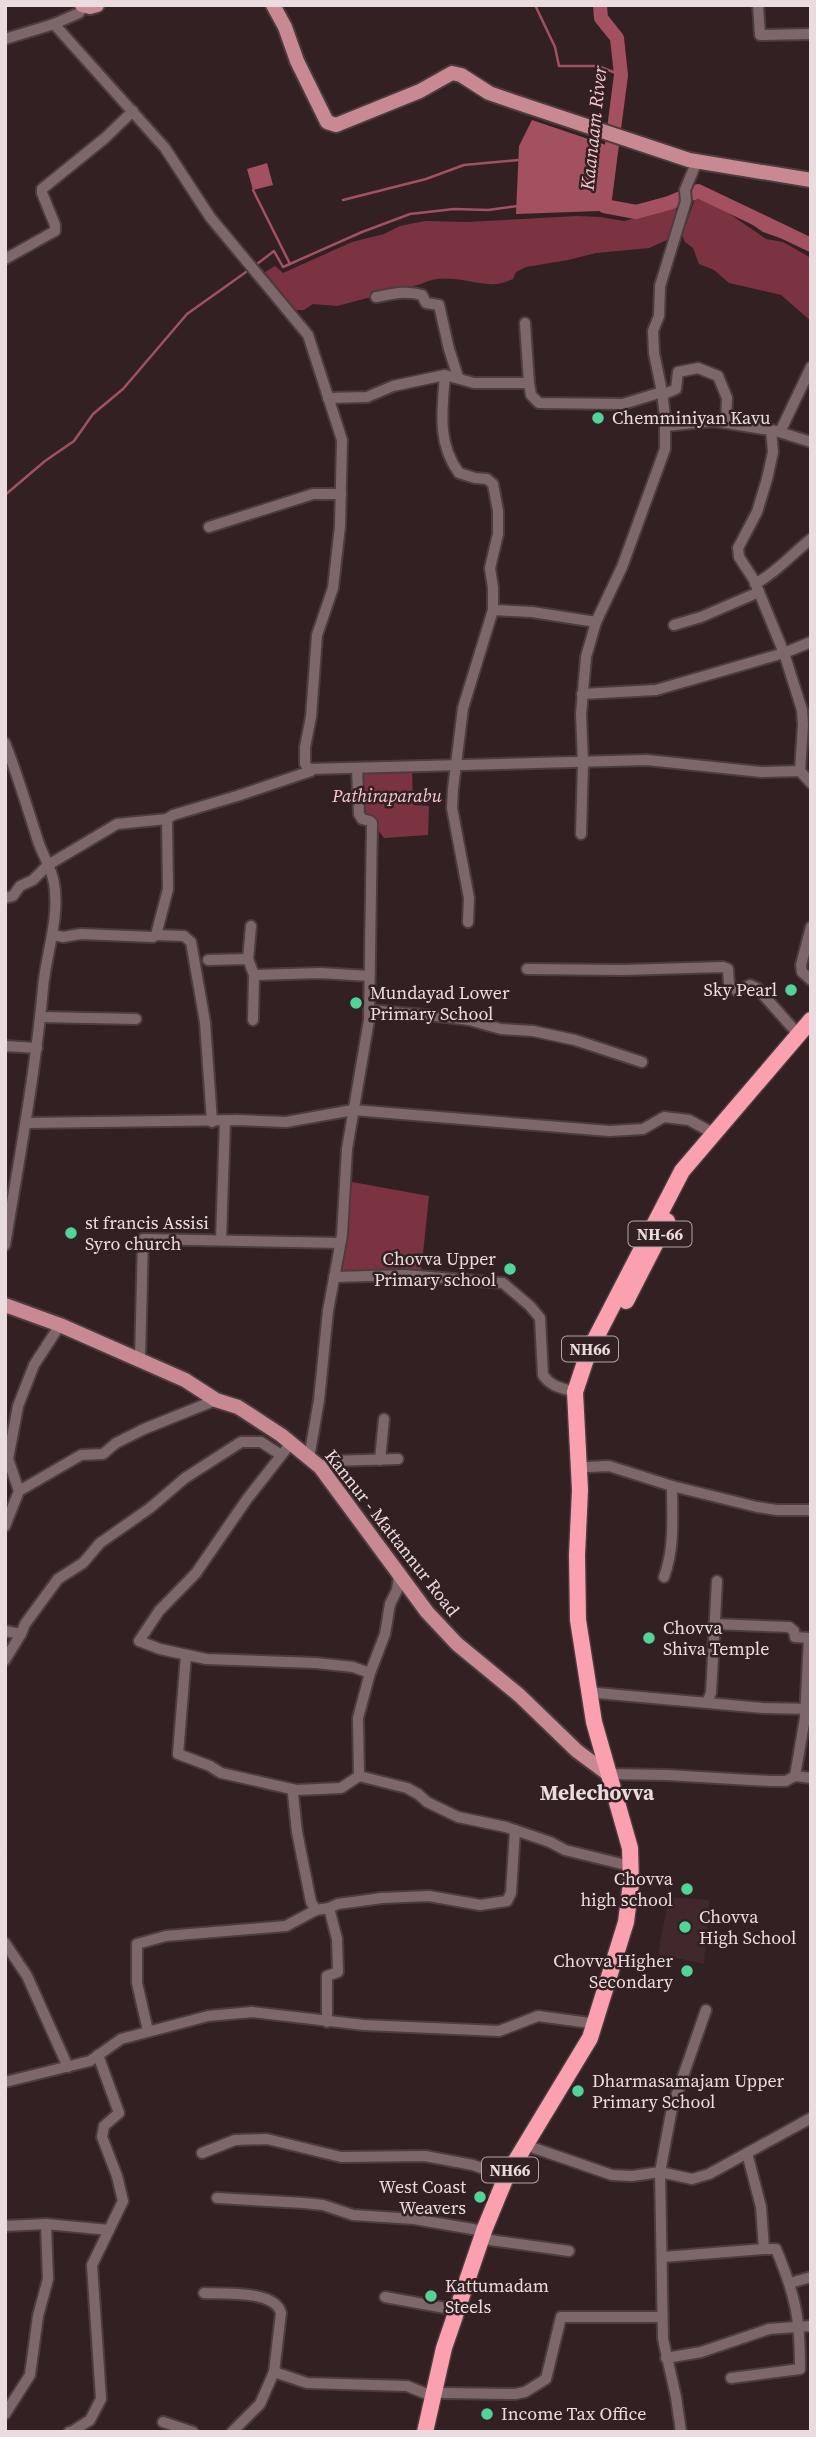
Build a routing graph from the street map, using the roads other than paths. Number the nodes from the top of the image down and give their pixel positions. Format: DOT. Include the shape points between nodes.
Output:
graph roads {
  1 [pos="273,5"];
  2 [pos="758,5"];
  3 [pos="87,6"];
  4 [pos="54,24"];
  5 [pos="811,34"];
  6 [pos="5,39"];
  7 [pos="133,111"];
  8 [pos="697,161"];
  9 [pos="811,180"];
  10 [pos="5,259"];
  11 [pos="376,297"];
  12 [pos="525,323"];
  13 [pos="811,367"];
  14 [pos="445,376"];
  15 [pos="458,377"];
  16 [pos="529,383"];
  17 [pos="662,393"];
  18 [pos="328,398"];
  19 [pos="726,423"];
  20 [pos="665,426"];
  21 [pos="776,431"];
  22 [pos="811,442"];
  23 [pos="341,494"];
  24 [pos="209,527"];
  25 [pos="811,539"];
  26 [pos="757,588"];
  27 [pos="493,610"];
  28 [pos="596,622"];
  29 [pos="674,625"];
  30 [pos="811,642"];
  31 [pos="784,653"];
  32 [pos="582,694"];
  33 [pos="5,743"];
  34 [pos="583,763"];
  35 [pos="455,767"];
  36 [pos="358,768"];
  37 [pos="311,771"];
  38 [pos="800,771"];
  39 [pos="811,783"];
  40 [pos="167,819"];
  41 [pos="581,834"];
  42 [pos="48,865"];
  43 [pos="5,898"];
  44 [pos="468,922"];
  45 [pos="251,926"];
  46 [pos="811,927"];
  47 [pos="53,935"];
  48 [pos="156,935"];
  49 [pos="248,959"];
  50 [pos="208,960"];
  51 [pos="527,969"];
  52 [pos="254,975"];
  53 [pos="369,976"];
  54 [pos="811,980"];
  55 [pos="369,1010"];
  56 [pos="41,1017"];
  57 [pos="136,1019"];
  58 [pos="253,1020"];
  59 [pos="811,1020"];
  60 [pos="805,1035"];
  61 [pos="5,1046"];
  62 [pos="37,1048"];
  63 [pos="642,1062"];
  64 [pos="353,1110"];
  65 [pos="225,1121"];
  66 [pos="212,1122"];
  67 [pos="26,1123"];
  68 [pos="713,1133"];
  69 [pos="221,1240"];
  70 [pos="340,1243"];
  71 [pos="5,1245"];
  72 [pos="334,1277"];
  73 [pos="5,1305"];
  74 [pos="60,1325"];
  75 [pos="140,1360"];
  76 [pos="575,1392"];
  77 [pos="216,1400"];
  78 [pos="384,1419"];
  79 [pos="292,1443"];
  80 [pos="281,1455"];
  81 [pos="398,1459"];
  82 [pos="380,1460"];
  83 [pos="315,1463"];
  84 [pos="583,1467"];
  85 [pos="672,1486"];
  86 [pos="19,1491"];
  87 [pos="811,1510"];
  88 [pos="5,1526"];
  89 [pos="399,1576"];
  90 [pos="664,1577"];
  91 [pos="717,1581"];
  92 [pos="714,1624"];
  93 [pos="5,1631"];
  94 [pos="21,1634"];
  95 [pos="186,1654"];
  96 [pos="5,1660"];
  97 [pos="370,1673"];
  98 [pos="592,1692"];
  99 [pos="706,1702"];
  100 [pos="808,1709"];
  101 [pos="601,1743"];
  102 [pos="577,1751"];
  103 [pos="608,1774"];
  104 [pos="359,1776"];
  105 [pos="795,1776"];
  106 [pos="811,1778"];
  107 [pos="296,1790"];
  108 [pos="515,1830"];
  109 [pos="630,1866"];
  110 [pos="329,1908"];
  111 [pos="316,1910"];
  112 [pos="626,1922"];
  113 [pos="5,1943"];
  114 [pos="706,2010"];
  115 [pos="327,2022"];
  116 [pos="597,2024"];
  117 [pos="148,2031"];
  118 [pos="98,2055"];
  119 [pos="68,2067"];
  120 [pos="5,2082"];
  121 [pos="811,2118"];
  122 [pos="530,2146"];
  123 [pos="202,2153"];
  124 [pos="747,2153"];
  125 [pos="660,2172"];
  126 [pos="506,2177"];
  127 [pos="217,2198"];
  128 [pos="46,2224"];
  129 [pos="5,2226"];
  130 [pos="109,2230"];
  131 [pos="487,2236"];
  132 [pos="764,2249"];
  133 [pos="569,2251"];
  134 [pos="663,2257"];
  135 [pos="811,2277"];
  136 [pos="790,2284"];
  137 [pos="204,2294"];
  138 [pos="385,2297"];
  139 [pos="456,2309"];
  140 [pos="662,2317"];
  141 [pos="805,2326"];
  142 [pos="666,2358"];
  143 [pos="274,2372"];
  144 [pos="731,2378"];
  145 [pos="440,2386"];
  146 [pos="5,2414"];
  147 [pos="163,2422"];
  148 [pos="69,2432"];
  149 [pos="192,2432"];
  150 [pos="232,2432"];
  151 [pos="425,2432"];
  152 [pos="435,2432"];
  153 [pos="681,2432"];
  1 -- 8 [label="main road" via="330,125 410,95 452,73 489,93"];
  2 -- 5 [label="street" via="760,35"];
  3 -- 4 [label="street"];
  4 -- 6 [label="street"];
  4 -- 7 [label="street"];
  7 -- 10 [label="street" via="43,189 55,231"];
  7 -- 18 [label="street" via="165,148 210,217 308,335"];
  8 -- 9 [label="main road"];
  8 -- 17 [label="street" via="660,286 659,316 653,331"];
  11 -- 15 [label="street" via="414,292 426,303 439,305"];
  12 -- 16 [label="street"];
  13 -- 21 [label="street"];
  14 -- 15 [label="street"];
  14 -- 18 [label="street" via="393,386 367,397"];
  14 -- 27 [label="street" via="444,444 458,473 487,479 496,496 498,534 490,568"];
  15 -- 16 [label="street" via="474,383"];
  16 -- 17 [label="street" via="531,395 539,403 623,404"];
  17 -- 19 [label="street" via="676,389 678,372 698,369 718,376 727,398"];
  17 -- 20 [label="street"];
  18 -- 23 [label="street" via="342,440"];
  19 -- 20 [label="street"];
  19 -- 21 [label="street"];
  20 -- 28 [label="street" via="665,449 656,476"];
  21 -- 22 [label="street"];
  21 -- 26 [label="street" via="757,512 738,548 738,557"];
  23 -- 24 [label="street" via="313,494"];
  23 -- 37 [label="street" via="333,588 317,635 305,747 305,764"];
  25 -- 26 [label="street"];
  26 -- 29 [label="street" via="701,617"];
  26 -- 31 [label="street"];
  27 -- 28 [label="street"];
  27 -- 35 [label="street" via="465,698"];
  28 -- 32 [label="street"];
  30 -- 31 [label="street"];
  31 -- 32 [label="street" via="656,690"];
  31 -- 38 [label="street" via="802,710"];
  32 -- 34 [label="street"];
  33 -- 42 [label="street"];
  34 -- 35 [label="street"];
  34 -- 38 [label="street" via="647,760 761,772"];
  34 -- 41 [label="street"];
  35 -- 36 [label="street"];
  35 -- 44 [label="street" via="452,808 469,898"];
  36 -- 37 [label="street"];
  36 -- 53 [label="street" via="359,814 372,823"];
  37 -- 40 [label="street"];
  38 -- 39 [label="street"];
  40 -- 42 [label="street" via="117,824"];
  40 -- 48 [label="street" via="168,889"];
  42 -- 43 [label="street"];
  42 -- 47 [label="street" via="54,882"];
  45 -- 49 [label="street"];
  46 -- 54 [label="street" via="801,965"];
  47 -- 48 [label="street"];
  47 -- 56 [label="street"];
  48 -- 66 [label="street" via="184,936 191,942 205,1022"];
  49 -- 50 [label="street"];
  49 -- 52 [label="street"];
  51 -- 60 [label="street" via="723,967 737,991 750,985 757,988"];
  52 -- 53 [label="street" via="320,972"];
  52 -- 58 [label="street"];
  53 -- 55 [label="street"];
  55 -- 63 [label="street" via="533,1031"];
  55 -- 64 [label="street"];
  56 -- 57 [label="street"];
  56 -- 62 [label="street"];
  59 -- 60 [label="highway, NH66"];
  60 -- 68 [label="highway, NH66"];
  60 -- 84 [label="highway, NH-66" via="765,1090 729,1124 680,1192 587,1376"];
  61 -- 62 [label="street"];
  62 -- 67 [label="street"];
  64 -- 65 [label="street" via="286,1122"];
  64 -- 68 [label="street" via="609,1131 643,1129 664,1118 690,1120"];
  64 -- 70 [label="street"];
  65 -- 66 [label="street"];
  65 -- 69 [label="street"];
  66 -- 67 [label="street"];
  67 -- 71 [label="street"];
  68 -- 76 [label="highway, NH66" via="682,1171 662,1208 588,1353"];
  69 -- 70 [label="street"];
  69 -- 75 [label="street" via="143,1239"];
  70 -- 72 [label="street"];
  72 -- 76 [label="street" via="405,1275 503,1283 540,1318 543,1375 548,1383"];
  72 -- 83 [label="street"];
  73 -- 74 [label="main road, Kannur - Mattannur Road"];
  74 -- 75 [label="main road, Kannur - Mattannur Road"];
  74 -- 86 [label="street" via="34,1365 18,1406 8,1459"];
  75 -- 77 [label="main road, Kannur - Mattannur Road"];
  76 -- 84 [label="highway, NH66"];
  77 -- 79 [label="main road, Kannur - Mattannur Road" via="238,1407"];
  77 -- 86 [label="street" via="144,1429 103,1454 81,1455"];
  78 -- 82 [label="street"];
  79 -- 80 [label="street"];
  79 -- 83 [label="main road, Kannur - Mattannur Road"];
  80 -- 94 [label="street" via="261,1442 242,1441 185,1478 58,1579"];
  80 -- 95 [label="street" via="196,1573 139,1638 142,1644"];
  81 -- 82 [label="street"];
  82 -- 83 [label="street"];
  83 -- 89 [label="main road, Kannur - Mattannur Road"];
  84 -- 85 [label="street" via="609,1466"];
  84 -- 98 [label="highway, NH66" via="578,1609"];
  85 -- 87 [label="street" via="757,1507"];
  85 -- 90 [label="street" via="672,1534"];
  86 -- 88 [label="street"];
  89 -- 97 [label="street"];
  89 -- 102 [label="main road, Kannur - Mattannur Road" via="457,1644"];
  91 -- 92 [label="street"];
  92 -- 99 [label="street" via="711,1693"];
  92 -- 100 [label="street" via="789,1627 795,1637 809,1638"];
  93 -- 94 [label="street"];
  94 -- 96 [label="street"];
  95 -- 97 [label="street" via="342,1666"];
  95 -- 107 [label="street" via="178,1754 221,1773"];
  97 -- 104 [label="street" via="358,1718"];
  98 -- 99 [label="street"];
  98 -- 101 [label="highway, NH66"];
  99 -- 100 [label="street"];
  100 -- 105 [label="street"];
  101 -- 102 [label="main road"];
  101 -- 103 [label="highway, NH66"];
  102 -- 103 [label="main road, Kannur - Mattannur Road"];
  103 -- 105 [label="street" via="770,1781"];
  103 -- 109 [label="highway, NH66" via="630,1848"];
  104 -- 107 [label="street" via="341,1788"];
  104 -- 108 [label="street" via="407,1787 458,1817"];
  105 -- 106 [label="street"];
  107 -- 111 [label="street" via="299,1844"];
  108 -- 109 [label="street" via="565,1850"];
  108 -- 110 [label="street" via="506,1901 480,1905 429,1896 382,1898"];
  109 -- 112 [label="highway, NH66"];
  110 -- 111 [label="street"];
  110 -- 115 [label="street" via="337,1939 338,1972 327,1976"];
  111 -- 117 [label="street" via="286,1926 166,1936 137,1944 137,1983"];
  112 -- 116 [label="highway, NH66"];
  112 -- 122 [label="highway, NH66" via="627,1942 602,2029"];
  113 -- 119 [label="street" via="27,1976"];
  114 -- 125 [label="street" via="672,2108"];
  115 -- 116 [label="street" via="499,2031 538,2016"];
  115 -- 117 [label="street" via="252,2012 208,2016"];
  116 -- 122 [label="highway, NH66"];
  117 -- 118 [label="street" via="121,2039"];
  118 -- 119 [label="street"];
  118 -- 130 [label="street" via="119,2113 104,2126 102,2137 124,2202"];
  119 -- 120 [label="street"];
  121 -- 124 [label="street"];
  122 -- 125 [label="street" via="612,2175"];
  122 -- 126 [label="highway, NH66"];
  122 -- 131 [label="highway, NH66"];
  123 -- 126 [label="street" via="235,2140 267,2139 341,2157 425,2156"];
  124 -- 125 [label="street" via="692,2179"];
  124 -- 132 [label="street" via="761,2207"];
  125 -- 134 [label="street"];
  126 -- 131 [label="highway, NH66"];
  127 -- 131 [label="street" via="323,2205 353,2215 414,2219"];
  128 -- 129 [label="street"];
  128 -- 130 [label="street"];
  128 -- 146 [label="street" via="48,2279 30,2375"];
  130 -- 148 [label="street" via="92,2265 101,2399 90,2420"];
  131 -- 133 [label="street"];
  131 -- 139 [label="highway, NH66"];
  131 -- 145 [label="highway, NH66"];
  132 -- 134 [label="street"];
  132 -- 136 [label="street" via="776,2249"];
  134 -- 140 [label="street"];
  135 -- 136 [label="street"];
  136 -- 141 [label="street"];
  137 -- 143 [label="street" via="248,2295 280,2307"];
  138 -- 139 [label="street"];
  139 -- 145 [label="highway, NH66"];
  140 -- 142 [label="street"];
  140 -- 145 [label="street" via="561,2317 545,2378 525,2392"];
  141 -- 142 [label="street" via="769,2329 701,2352"];
  141 -- 144 [label="street" via="800,2369"];
  142 -- 153 [label="street"];
  143 -- 145 [label="street" via="307,2383"];
  143 -- 150 [label="street" via="260,2403"];
  145 -- 151 [label="highway, NH66"];
  145 -- 152 [label="highway, NH66"];
  147 -- 149 [label="street"];
}
